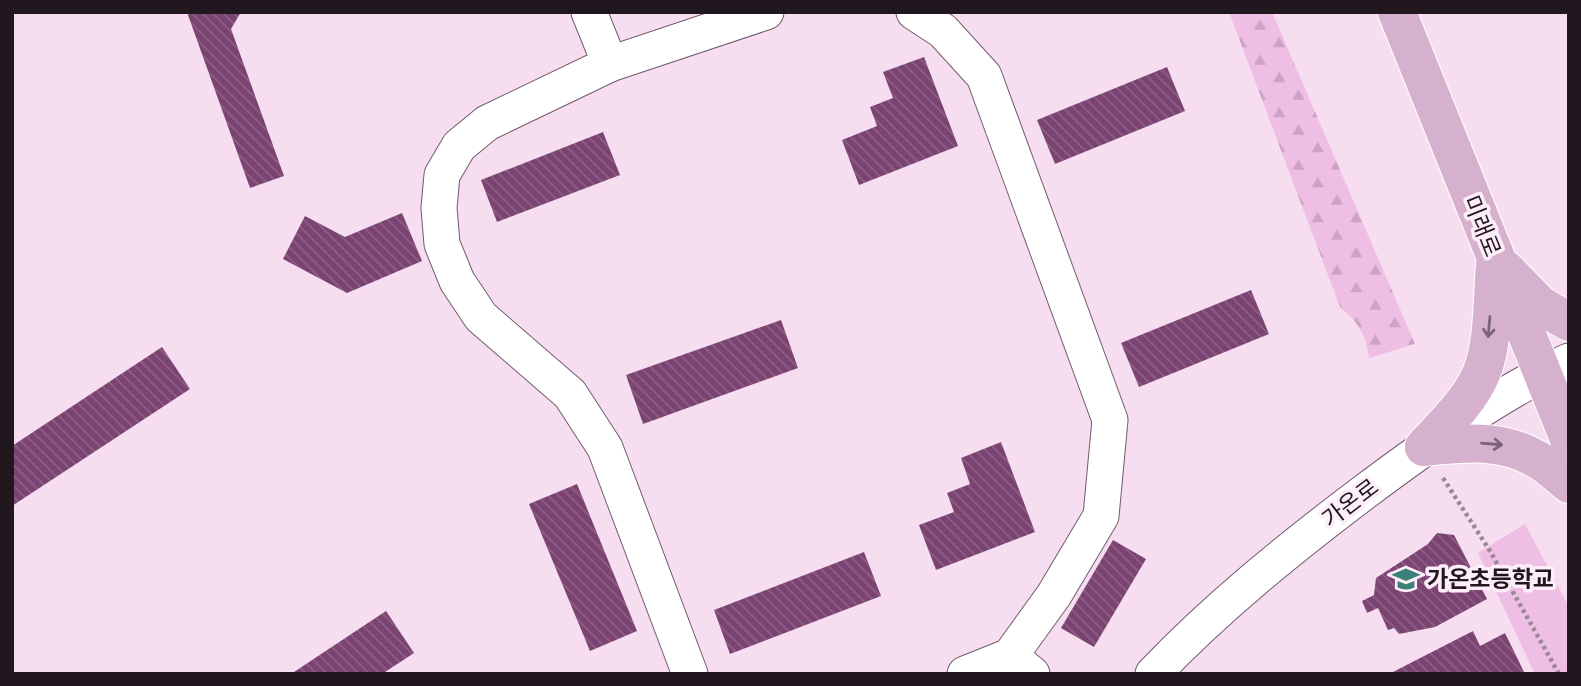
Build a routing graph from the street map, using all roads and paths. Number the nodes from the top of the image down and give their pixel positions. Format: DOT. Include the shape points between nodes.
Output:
graph roads {
  1 [pos="589,12"];
  2 [pos="766,12"];
  3 [pos="914,12"];
  4 [pos="1397,12"];
  5 [pos="610,64"];
  6 [pos="1495,259"];
  7 [pos="1569,322"];
  8 [pos="1555,367"];
  9 [pos="1569,439"];
  10 [pos="1424,447"];
  11 [pos="1569,484"];
  12 [pos="1021,665"];
  13 [pos="690,674"];
  14 [pos="965,674"];
  15 [pos="1153,674"];
  16 [pos="1559,674"];
  1 -- 5 [label="street"];
  2 -- 5 [label="street"];
  3 -- 12 [label="street" via="943,32 984,76 1110,420 1101,516 1054,595"];
  4 -- 6 [label="main road, 미래로"];
  5 -- 13 [label="street" via="486,123 458,146 442,175 442,244 457,281 481,317 570,394 605,448"];
  6 -- 7 [label="main road" via="1540,305"];
  6 -- 8 [label="main road, 미래로"];
  6 -- 10 [label="main road, one-way" via="1482,373"];
  8 -- 9 [label="main road, 미래로"];
  8 -- 10 [label="street, 가온로"];
  10 -- 11 [label="main road, one-way" via="1473,442 1505,445 1539,460"];
  10 -- 15 [label="street, 가온로" via="1292,547 1188,637"];
  10 -- 16 [label="path" via="1490,551"];
  12 -- 14 [label="street"];
}
